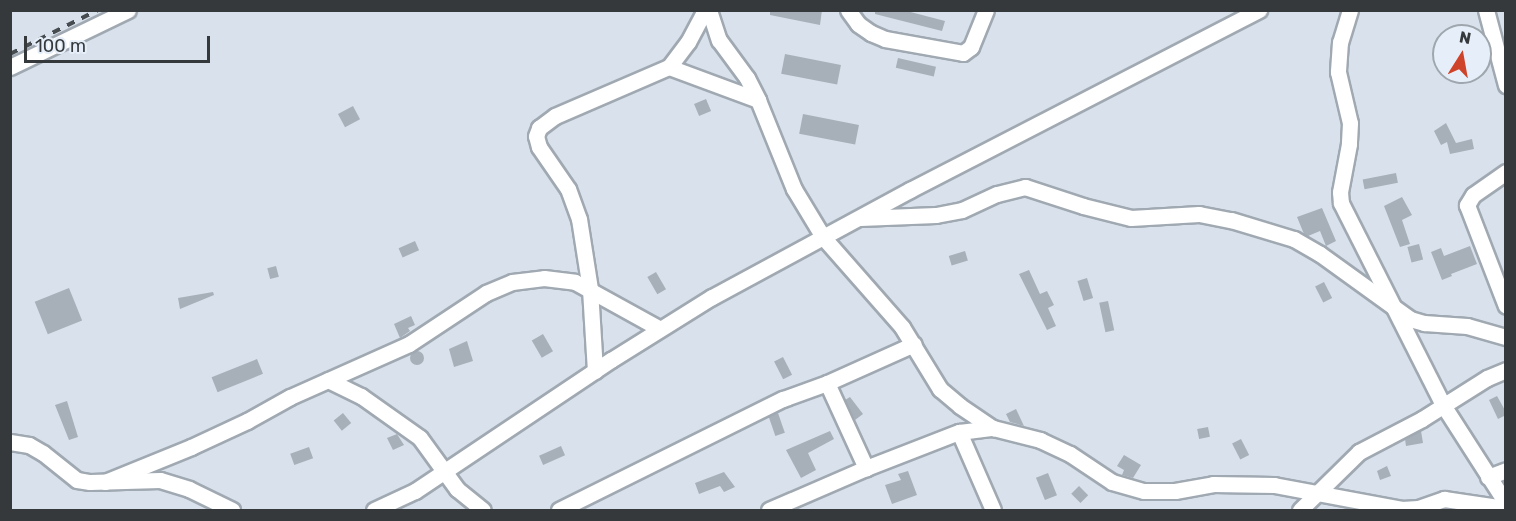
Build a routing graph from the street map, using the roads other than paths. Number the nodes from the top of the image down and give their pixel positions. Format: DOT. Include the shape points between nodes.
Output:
graph roads {
  1 [pos="128,10"];
  2 [pos="707,10"];
  3 [pos="848,10"];
  4 [pos="986,10"];
  5 [pos="1258,10"];
  6 [pos="1350,10"];
  7 [pos="1486,10"];
  8 [pos="1502,59"];
  9 [pos="10,67"];
  10 [pos="669,67"];
  11 [pos="1506,85"];
  12 [pos="758,100"];
  13 [pos="1506,171"];
  14 [pos="857,218"];
  15 [pos="823,237"];
  16 [pos="590,289"];
  17 [pos="1506,306"];
  18 [pos="1397,312"];
  19 [pos="660,329"];
  20 [pos="1506,337"];
  21 [pos="914,344"];
  22 [pos="1506,370"];
  23 [pos="595,371"];
  24 [pos="328,380"];
  25 [pos="827,383"];
  26 [pos="1443,405"];
  27 [pos="993,428"];
  28 [pos="959,432"];
  29 [pos="10,442"];
  30 [pos="866,468"];
  31 [pos="1506,470"];
  32 [pos="445,471"];
  33 [pos="1488,477"];
  34 [pos="105,482"];
  35 [pos="1318,493"];
  36 [pos="1506,503"];
  37 [pos="1372,506"];
  38 [pos="1506,508"];
  39 [pos="232,510"];
  40 [pos="374,510"];
  41 [pos="483,510"];
  42 [pos="559,510"];
  43 [pos="769,510"];
  44 [pos="993,510"];
  45 [pos="1300,510"];
  1 -- 9 [label="street"];
  2 -- 10 [label="street"];
  2 -- 12 [label="street" via="719,40"];
  3 -- 4 [label="street" via="858,24 878,36 963,53 971,48"];
  5 -- 14 [label="street"];
  6 -- 18 [label="street" via="1340,42 1338,72 1350,123 1341,203"];
  7 -- 8 [label="street"];
  8 -- 11 [label="street"];
  10 -- 12 [label="street"];
  10 -- 16 [label="street" via="555,116 539,128 536,136 538,147 568,189 579,219"];
  12 -- 15 [label="street" via="794,189"];
  13 -- 17 [label="street" via="1473,195 1467,205"];
  14 -- 15 [label="street"];
  14 -- 18 [label="street" via="936,215 962,210 997,194 1025,187 1131,218 1199,214 1294,239"];
  15 -- 19 [label="street"];
  15 -- 21 [label="street" via="876,293"];
  16 -- 19 [label="street"];
  16 -- 23 [label="street"];
  16 -- 24 [label="street" via="575,282 544,278 512,282 486,293 409,344"];
  18 -- 20 [label="street" via="1424,323 1467,326"];
  18 -- 26 [label="street"];
  19 -- 23 [label="street"];
  21 -- 25 [label="street"];
  21 -- 27 [label="street" via="940,389"];
  22 -- 26 [label="street"];
  23 -- 32 [label="street"];
  24 -- 32 [label="street" via="361,396 420,438"];
  24 -- 34 [label="street" via="200,443"];
  25 -- 30 [label="street"];
  25 -- 42 [label="street" via="783,399"];
  26 -- 33 [label="street"];
  26 -- 35 [label="street" via="1359,452"];
  27 -- 28 [label="street"];
  27 -- 35 [label="street" via="1040,440 1070,454 1112,482 1144,490 1240,484"];
  28 -- 30 [label="street"];
  28 -- 44 [label="street"];
  29 -- 34 [label="street" via="43,453 77,480"];
  30 -- 43 [label="street"];
  31 -- 33 [label="street"];
  32 -- 40 [label="street" via="415,491"];
  32 -- 41 [label="street" via="472,504"];
  33 -- 36 [label="street"];
  34 -- 39 [label="street" via="160,480"];
  35 -- 37 [label="street"];
  35 -- 45 [label="street"];
  37 -- 38 [label="street" via="1410,509 1453,500"];
}
